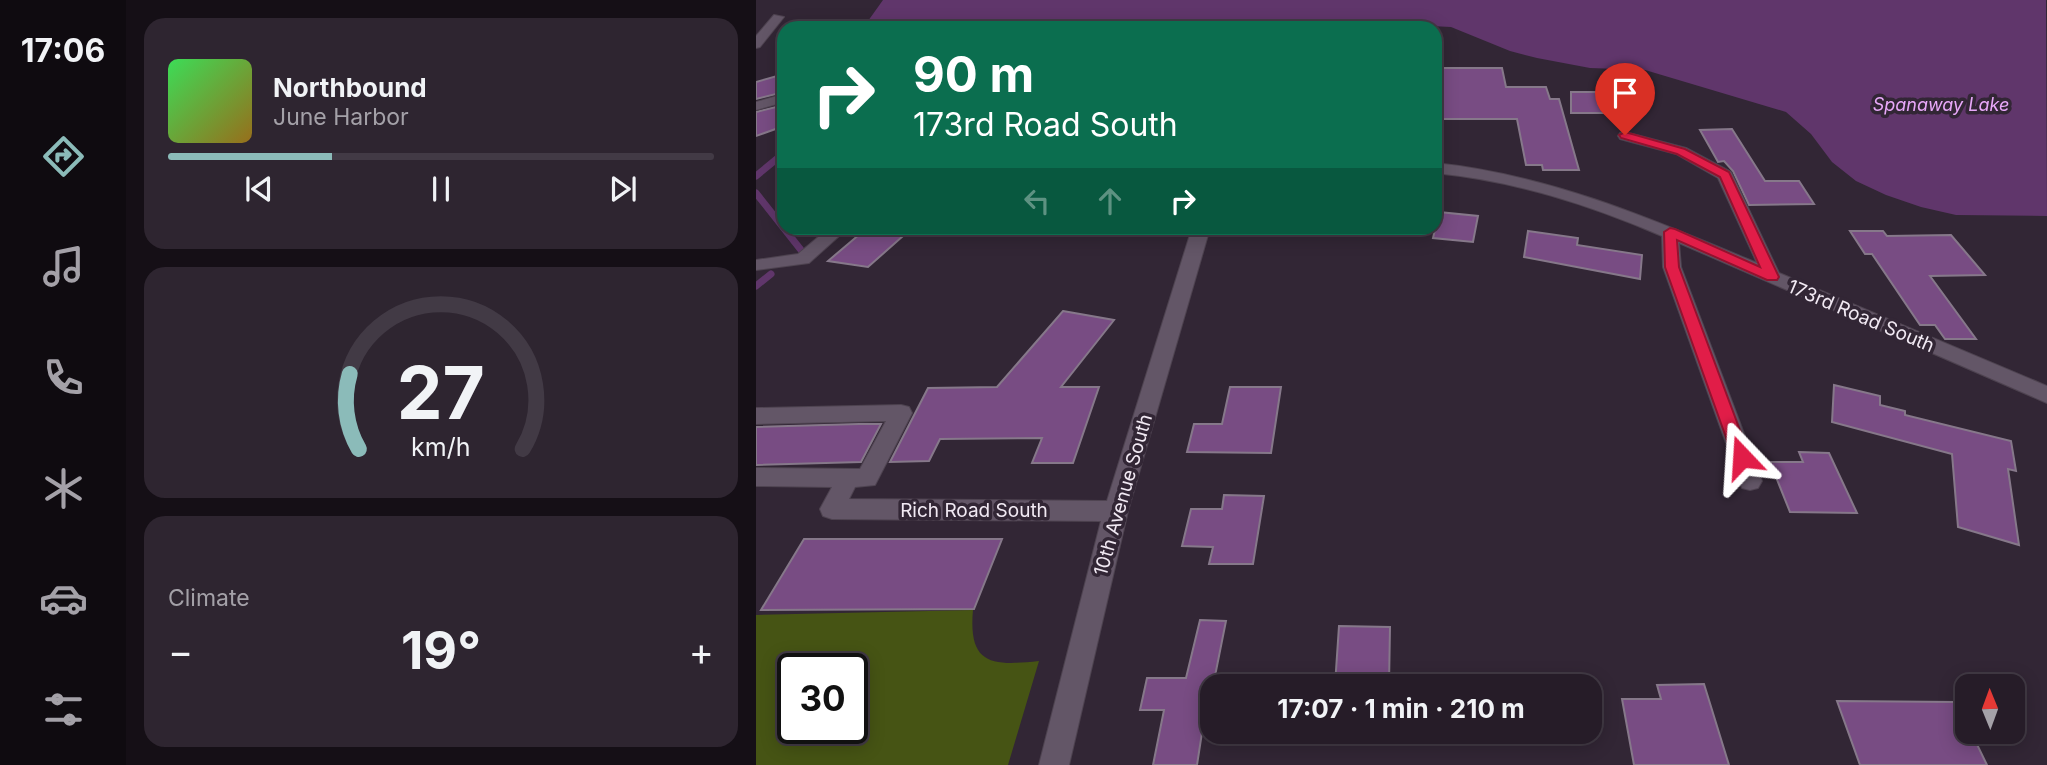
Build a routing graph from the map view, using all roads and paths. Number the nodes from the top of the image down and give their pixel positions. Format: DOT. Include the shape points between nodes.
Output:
graph roads {
  1 [pos="756,21"];
  2 [pos="756,44"];
  3 [pos="777,100"];
  4 [pos="756,106"];
  5 [pos="1625,135"];
  6 [pos="1442,169"];
  7 [pos="1670,232"];
  8 [pos="831,235"];
  9 [pos="1199,235"];
  10 [pos="756,265"];
  11 [pos="1772,277"];
  12 [pos="2047,395"];
  13 [pos="756,416"];
  14 [pos="756,477"];
  15 [pos="849,477"];
  16 [pos="1750,481"];
  17 [pos="1116,510"];
  18 [pos="1054,765"];
  1 -- 2 [label="street" via="778,17"];
  3 -- 4 [label="street"];
  5 -- 11 [label="street" via="1681,152 1725,175"];
  6 -- 7 [label="street, 173rd Road South" via="1555,188"];
  7 -- 11 [label="street, 173rd Road South"];
  7 -- 16 [label="street" via="1672,267"];
  8 -- 10 [label="street" via="803,259"];
  9 -- 17 [label="street, 10th Avenue South"];
  11 -- 12 [label="street, 173rd Road South"];
  13 -- 15 [label="street" via="901,413 867,478"];
  14 -- 15 [label="street"];
  15 -- 17 [label="street, Rich Road South" via="832,509"];
  17 -- 18 [label="street, 10th Avenue South"];
}
